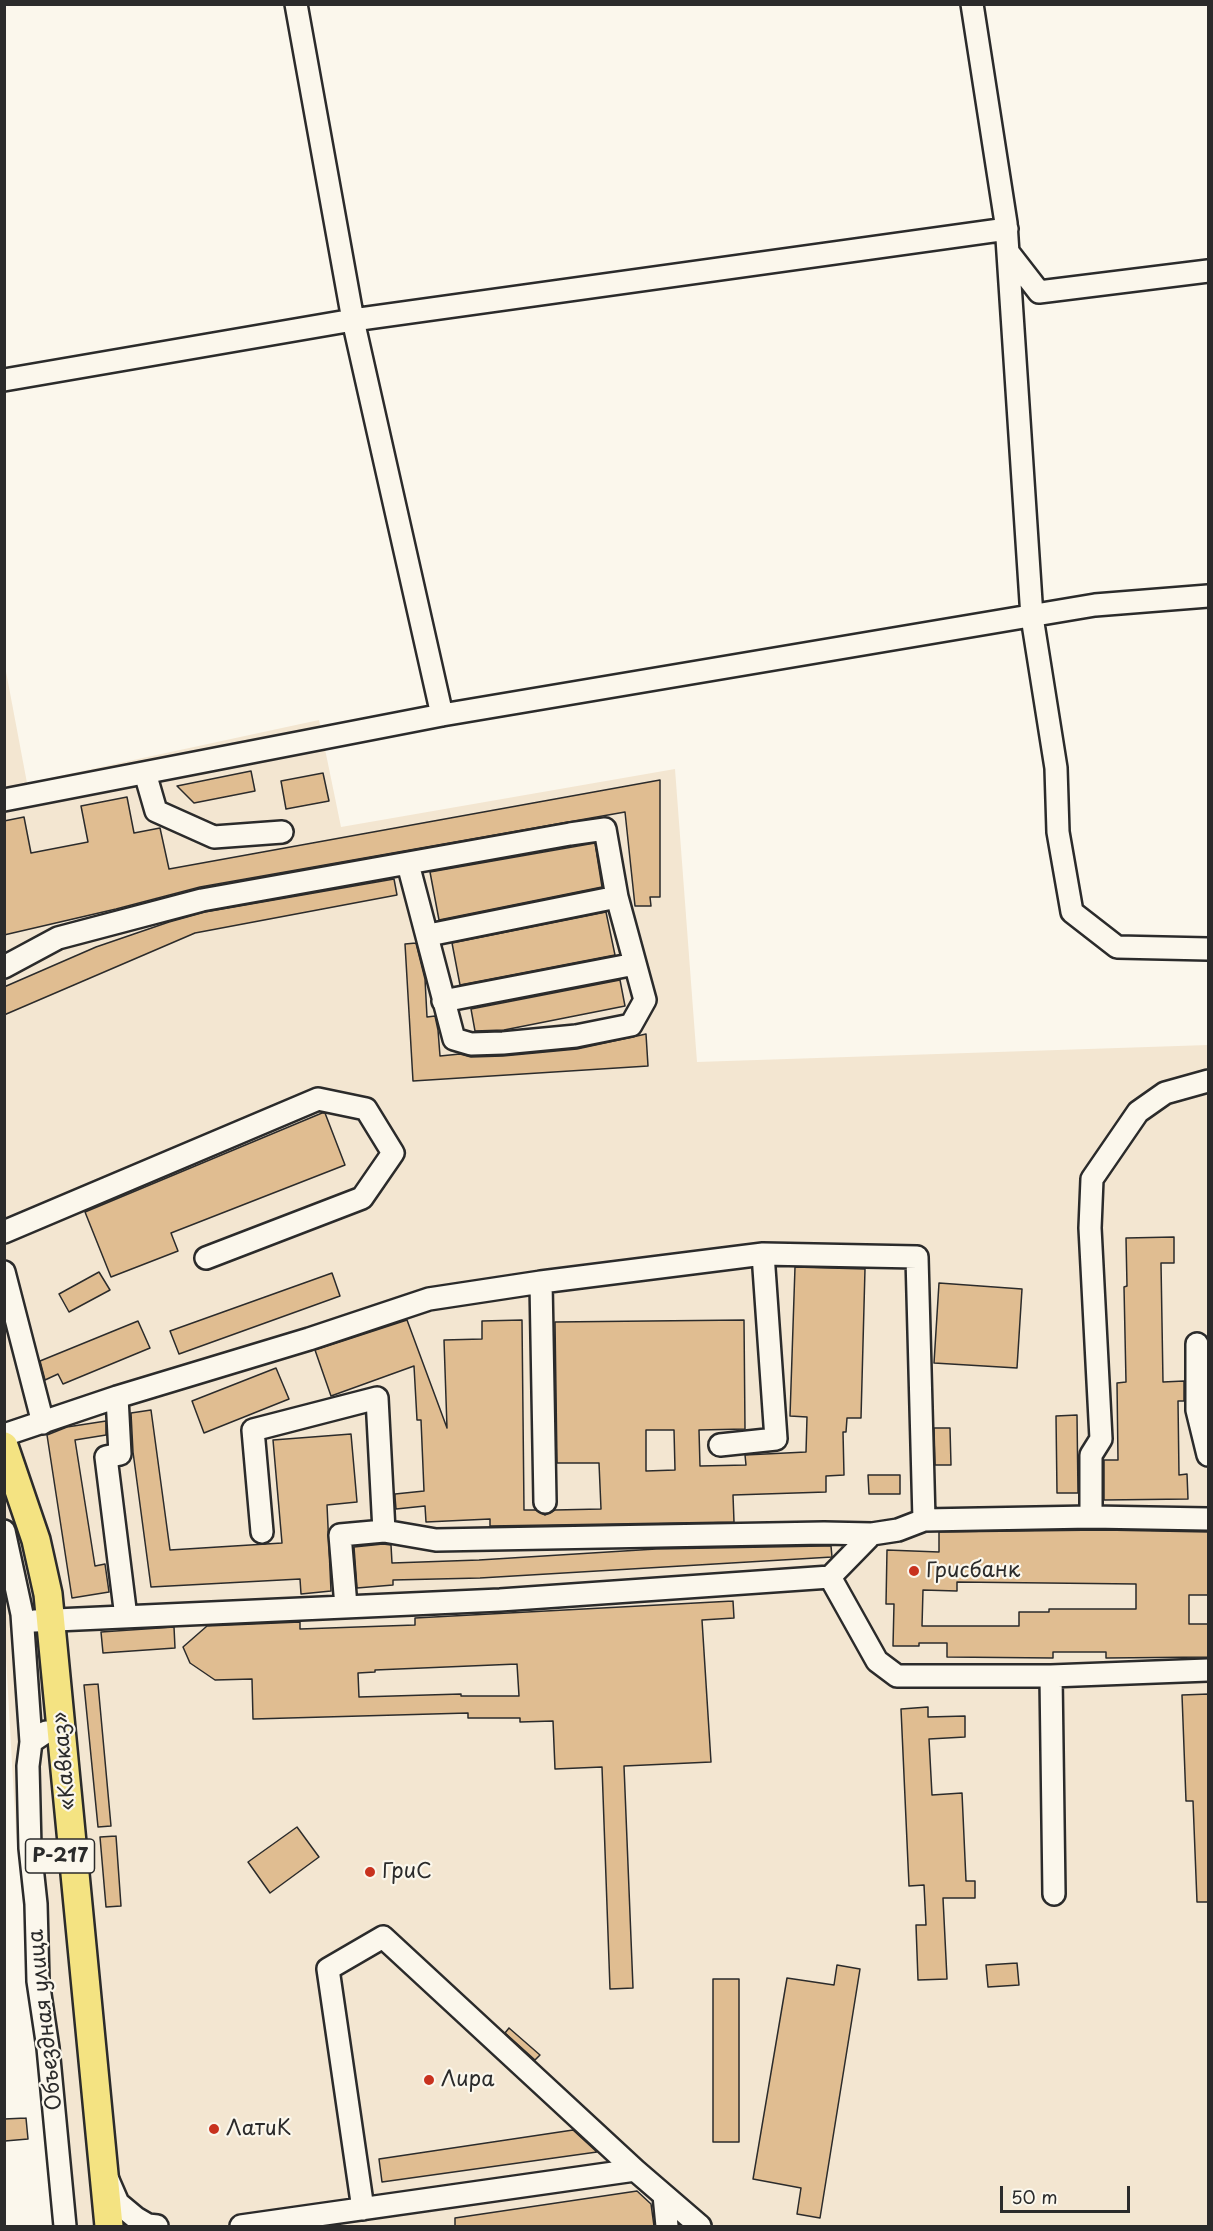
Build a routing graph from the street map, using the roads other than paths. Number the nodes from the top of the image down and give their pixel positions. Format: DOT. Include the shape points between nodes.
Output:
graph roads {
  1 [pos="296,4"];
  2 [pos="972,4"];
  3 [pos="1007,229"];
  4 [pos="1008,252"];
  5 [pos="1209,271"];
  6 [pos="353,320"];
  7 [pos="4,380"];
  8 [pos="1209,596"];
  9 [pos="1032,617"];
  10 [pos="442,715"];
  11 [pos="145,773"];
  12 [pos="4,800"];
  13 [pos="282,832"];
  14 [pos="408,864"];
  15 [pos="617,897"];
  16 [pos="429,935"];
  17 [pos="58,938"];
  18 [pos="1209,949"];
  19 [pos="4,950"];
  20 [pos="635,964"];
  21 [pos="4,967"];
  22 [pos="443,1001"];
  23 [pos="1209,1081"];
  24 [pos="4,1232"];
  25 [pos="763,1254"];
  26 [pos="206,1258"];
  27 [pos="4,1272"];
  28 [pos="541,1282"];
  29 [pos="1197,1344"];
  30 [pos="117,1397"];
  31 [pos="42,1423"];
  32 [pos="4,1435"];
  33 [pos="720,1445"];
  34 [pos="4,1446"];
  35 [pos="1209,1455"];
  36 [pos="4,1490"];
  37 [pos="545,1502"];
  38 [pos="1091,1517"];
  39 [pos="1209,1519"];
  40 [pos="924,1520"];
  41 [pos="4,1531"];
  42 [pos="384,1531"];
  43 [pos="262,1532"];
  44 [pos="872,1534"];
  45 [pos="830,1577"];
  46 [pos="346,1606"];
  47 [pos="126,1617"];
  48 [pos="43,1621"];
  49 [pos="1209,1670"];
  50 [pos="1051,1676"];
  51 [pos="38,1737"];
  52 [pos="1054,1894"];
  53 [pos="635,2170"];
  54 [pos="104,2172"];
  55 [pos="664,2195"];
  56 [pos="363,2209"];
  57 [pos="327,2220"];
  58 [pos="65,2226"];
  59 [pos="94,2226"];
  60 [pos="109,2226"];
  61 [pos="157,2226"];
  62 [pos="241,2226"];
  63 [pos="667,2226"];
  64 [pos="700,2226"];
  1 -- 6 [label="street"];
  2 -- 3 [label="street"];
  3 -- 4 [label="street"];
  3 -- 6 [label="street"];
  4 -- 5 [label="street" via="1039,292"];
  4 -- 9 [label="street"];
  6 -- 7 [label="street"];
  6 -- 10 [label="street"];
  8 -- 9 [label="street" via="1095,605"];
  9 -- 10 [label="street"];
  9 -- 18 [label="street" via="1056,768 1058,832 1072,912 1117,947"];
  10 -- 11 [label="street"];
  11 -- 12 [label="street"];
  11 -- 13 [label="street" via="156,811 214,837"];
  14 -- 15 [label="street" via="605,830"];
  14 -- 16 [label="street"];
  14 -- 17 [label="street" via="202,900"];
  15 -- 16 [label="street"];
  15 -- 20 [label="street"];
  16 -- 22 [label="street"];
  17 -- 19 [label="street"];
  17 -- 21 [label="street"];
  20 -- 22 [label="street"];
  20 -- 22 [label="street" via="645,1000 631,1025 576,1036 471,1044 454,1039"];
  23 -- 38 [label="street" via="1165,1093 1138,1112 1092,1179 1090,1228 1101,1439 1091,1455"];
  24 -- 26 [label="street" via="318,1098 366,1110 393,1153 362,1198"];
  25 -- 28 [label="street"];
  25 -- 33 [label="street" via="776,1439"];
  25 -- 40 [label="street" via="917,1257"];
  27 -- 31 [label="street"];
  28 -- 30 [label="street" via="429,1299"];
  28 -- 37 [label="street"];
  29 -- 35 [label="street" via="1197,1410"];
  30 -- 31 [label="street"];
  30 -- 47 [label="street" via="120,1454 106,1457"];
  31 -- 32 [label="street"];
  34 -- 48 [label="main road, «Кавказ» / Р-217" via="36,1540 48,1594"];
  36 -- 48 [label="main road, «Кавказ» / Р-217" via="18,1529 32,1596"];
  38 -- 39 [label="street"];
  38 -- 40 [label="street"];
  40 -- 44 [label="street"];
  41 -- 51 [label="street, Объездная улица" via="22,1614"];
  42 -- 43 [label="street" via="377,1398 254,1430"];
  42 -- 44 [label="street" via="436,1540"];
  42 -- 46 [label="street" via="340,1535"];
  44 -- 45 [label="street"];
  45 -- 46 [label="street" via="500,1600"];
  45 -- 50 [label="street" via="877,1661 897,1676"];
  46 -- 47 [label="street"];
  47 -- 48 [label="street"];
  48 -- 51 [label="main road, «Кавказ» / Р-217"];
  48 -- 54 [label="main road, «Кавказ» / Р-217"];
  49 -- 50 [label="street"];
  50 -- 52 [label="street"];
  51 -- 58 [label="street, Объездная улица" via="28,1766 30,1848 38,1981"];
  51 -- 59 [label="main road, «Кавказ» / Р-217" via="58,1839"];
  53 -- 55 [label="street"];
  53 -- 56 [label="street"];
  53 -- 56 [label="street" via="383,1937 328,1969"];
  54 -- 60 [label="main road, «Кавказ» / Р-217"];
  54 -- 61 [label="street" via="118,2203 142,2221"];
  55 -- 63 [label="street"];
  55 -- 64 [label="street"];
  56 -- 57 [label="street"];
  57 -- 62 [label="street"];
}
